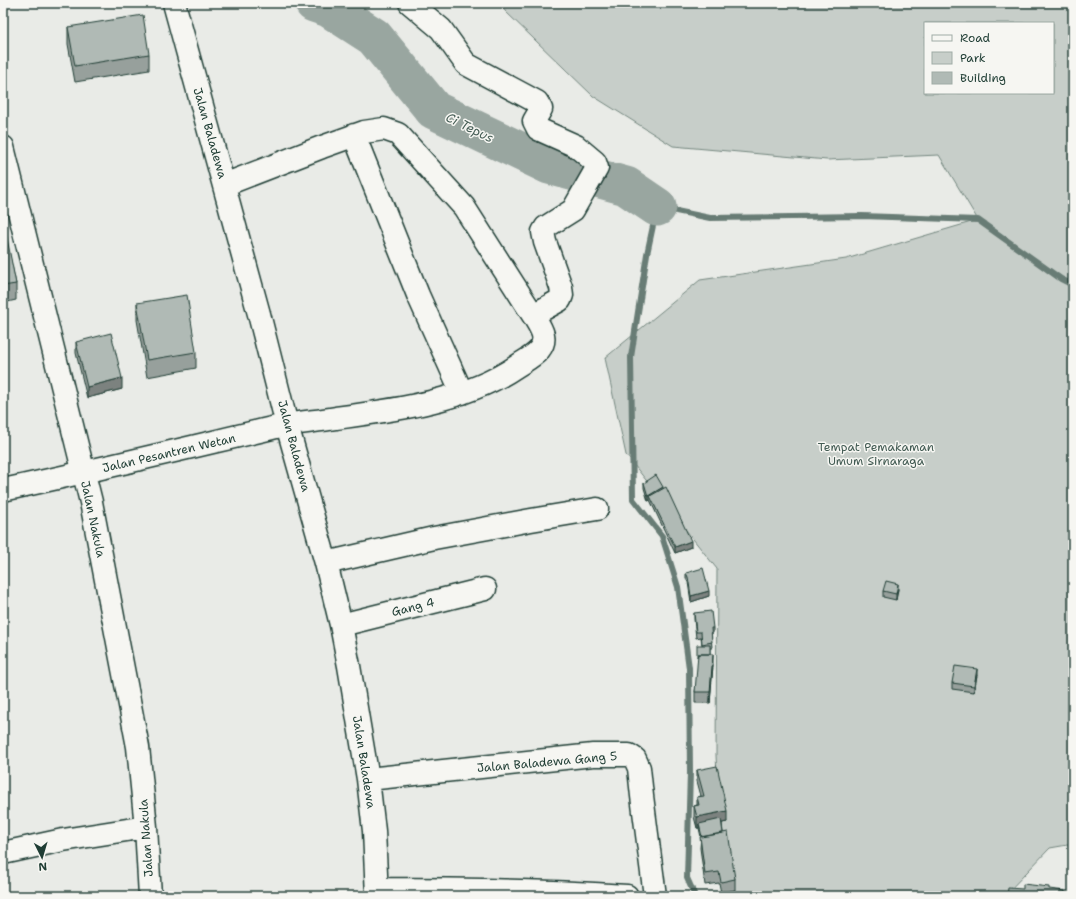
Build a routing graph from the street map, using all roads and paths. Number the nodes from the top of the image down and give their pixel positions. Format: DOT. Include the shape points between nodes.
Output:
graph roads {
  1 [pos="174,3"];
  2 [pos="410,3"];
  3 [pos="354,135"];
  4 [pos="3,147"];
  5 [pos="224,185"];
  6 [pos="533,315"];
  7 [pos="462,393"];
  8 [pos="287,425"];
  9 [pos="84,473"];
  10 [pos="3,490"];
  11 [pos="598,509"];
  12 [pos="326,563"];
  13 [pos="485,590"];
  14 [pos="341,625"];
  15 [pos="368,779"];
  16 [pos="146,828"];
  17 [pos="3,853"];
  18 [pos="377,893"];
  19 [pos="572,894"];
  20 [pos="150,896"];
  21 [pos="627,896"];
  22 [pos="655,896"];
  1 -- 5 [label="street, Jalan Baladewa"];
  2 -- 6 [label="street" via="441,29 466,64 537,102 540,109 534,121 538,129 576,146 596,162 597,168 573,210 546,227 543,232 562,295 560,300"];
  3 -- 5 [label="street, Jalan Pesantren Wetan"];
  3 -- 6 [label="street, Jalan Pesantren Wetan" via="384,129 398,134 464,207"];
  3 -- 7 [label="street" via="418,295"];
  4 -- 9 [label="street, Jalan Nakula"];
  5 -- 8 [label="street, Jalan Baladewa"];
  6 -- 7 [label="street, Jalan Pesantren Wetan" via="544,337 538,352 509,372"];
  7 -- 8 [label="street, Jalan Pesantren Wetan" via="403,407"];
  8 -- 9 [label="street, Jalan Pesantren Wetan"];
  8 -- 12 [label="street, Jalan Baladewa"];
  9 -- 10 [label="street, Jalan Pesantren Wetan"];
  9 -- 16 [label="street, Jalan Nakula" via="138,747"];
  11 -- 12 [label="street" via="434,538"];
  12 -- 14 [label="street, Jalan Baladewa"];
  13 -- 14 [label="street, Gang 4"];
  14 -- 15 [label="street, Jalan Baladewa"];
  15 -- 18 [label="street, Jalan Baladewa"];
  15 -- 22 [label="street, Jalan Baladewa Gang 5" via="593,755 629,755 635,759 639,768"];
  16 -- 17 [label="street" via="63,840"];
  16 -- 20 [label="street, Jalan Nakula"];
  18 -- 19 [label="street" via="461,889"];
  19 -- 21 [label="street"];
}
